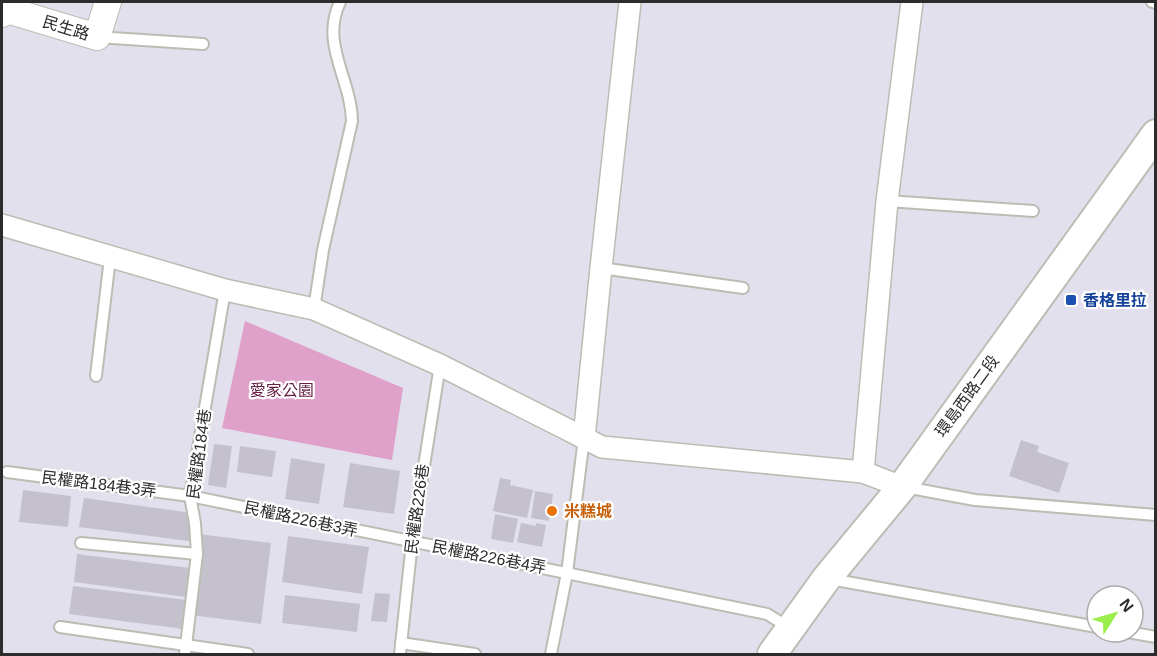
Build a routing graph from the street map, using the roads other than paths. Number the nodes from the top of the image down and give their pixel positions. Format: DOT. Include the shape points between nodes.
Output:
graph roads {
  1 [pos="108,2"];
  2 [pos="340,2"];
  3 [pos="630,2"];
  4 [pos="912,2"];
  5 [pos="2,10"];
  6 [pos="97,37"];
  7 [pos="202,44"];
  8 [pos="1155,134"];
  9 [pos="886,201"];
  10 [pos="1033,211"];
  11 [pos="2,225"];
  12 [pos="110,258"];
  13 [pos="601,267"];
  14 [pos="743,288"];
  15 [pos="225,290"];
  16 [pos="314,309"];
  17 [pos="440,365"];
  18 [pos="96,376"];
  19 [pos="584,438"];
  20 [pos="8,472"];
  21 [pos="863,472"];
  22 [pos="902,487"];
  23 [pos="190,496"];
  24 [pos="1155,516"];
  25 [pos="412,542"];
  26 [pos="81,543"];
  27 [pos="197,554"];
  28 [pos="567,573"];
  29 [pos="826,579"];
  30 [pos="1085,625"];
  31 [pos="60,627"];
  32 [pos="790,628"];
  33 [pos="186,649"];
  34 [pos="400,649"];
  35 [pos="248,654"];
  36 [pos="475,654"];
  37 [pos="551,654"];
  38 [pos="772,654"];
  1 -- 6 [label="street, 民生路"];
  2 -- 16 [label="lane" via="334,15 333,40 352,103 352,121"];
  3 -- 13 [label="street"];
  4 -- 9 [label="street"];
  5 -- 6 [label="street, 民生路"];
  6 -- 7 [label="lane"];
  8 -- 22 [label="main road, 環島西路二段"];
  9 -- 10 [label="lane"];
  9 -- 21 [label="street"];
  11 -- 12 [label="street"];
  12 -- 15 [label="street"];
  12 -- 18 [label="lane"];
  13 -- 14 [label="lane"];
  13 -- 19 [label="street"];
  15 -- 16 [label="street"];
  15 -- 23 [label="lane, 民權路184巷"];
  16 -- 17 [label="street"];
  17 -- 19 [label="street"];
  17 -- 25 [label="lane, 民權路226巷"];
  19 -- 21 [label="street" via="602,447"];
  19 -- 28 [label="lane"];
  20 -- 23 [label="lane, 民權路184巷3弄"];
  21 -- 22 [label="street"];
  22 -- 24 [label="lane" via="975,500"];
  22 -- 29 [label="main road, 環島西路二段"];
  23 -- 25 [label="lane, 民權路226巷3弄"];
  23 -- 27 [label="lane, 民權路184巷"];
  25 -- 28 [label="lane, 民權路226巷4弄"];
  25 -- 34 [label="lane, 民權路226巷"];
  26 -- 27 [label="lane"];
  27 -- 33 [label="lane, 民權路184巷"];
  28 -- 32 [label="lane, 民權路226巷4弄" via="767,614"];
  28 -- 37 [label="lane"];
  29 -- 30 [label="lane"];
  29 -- 32 [label="main road, 環島西路二段"];
  31 -- 33 [label="lane"];
  32 -- 38 [label="main road, 環島西路二段"];
  33 -- 35 [label="lane"];
  34 -- 36 [label="lane"];
}
